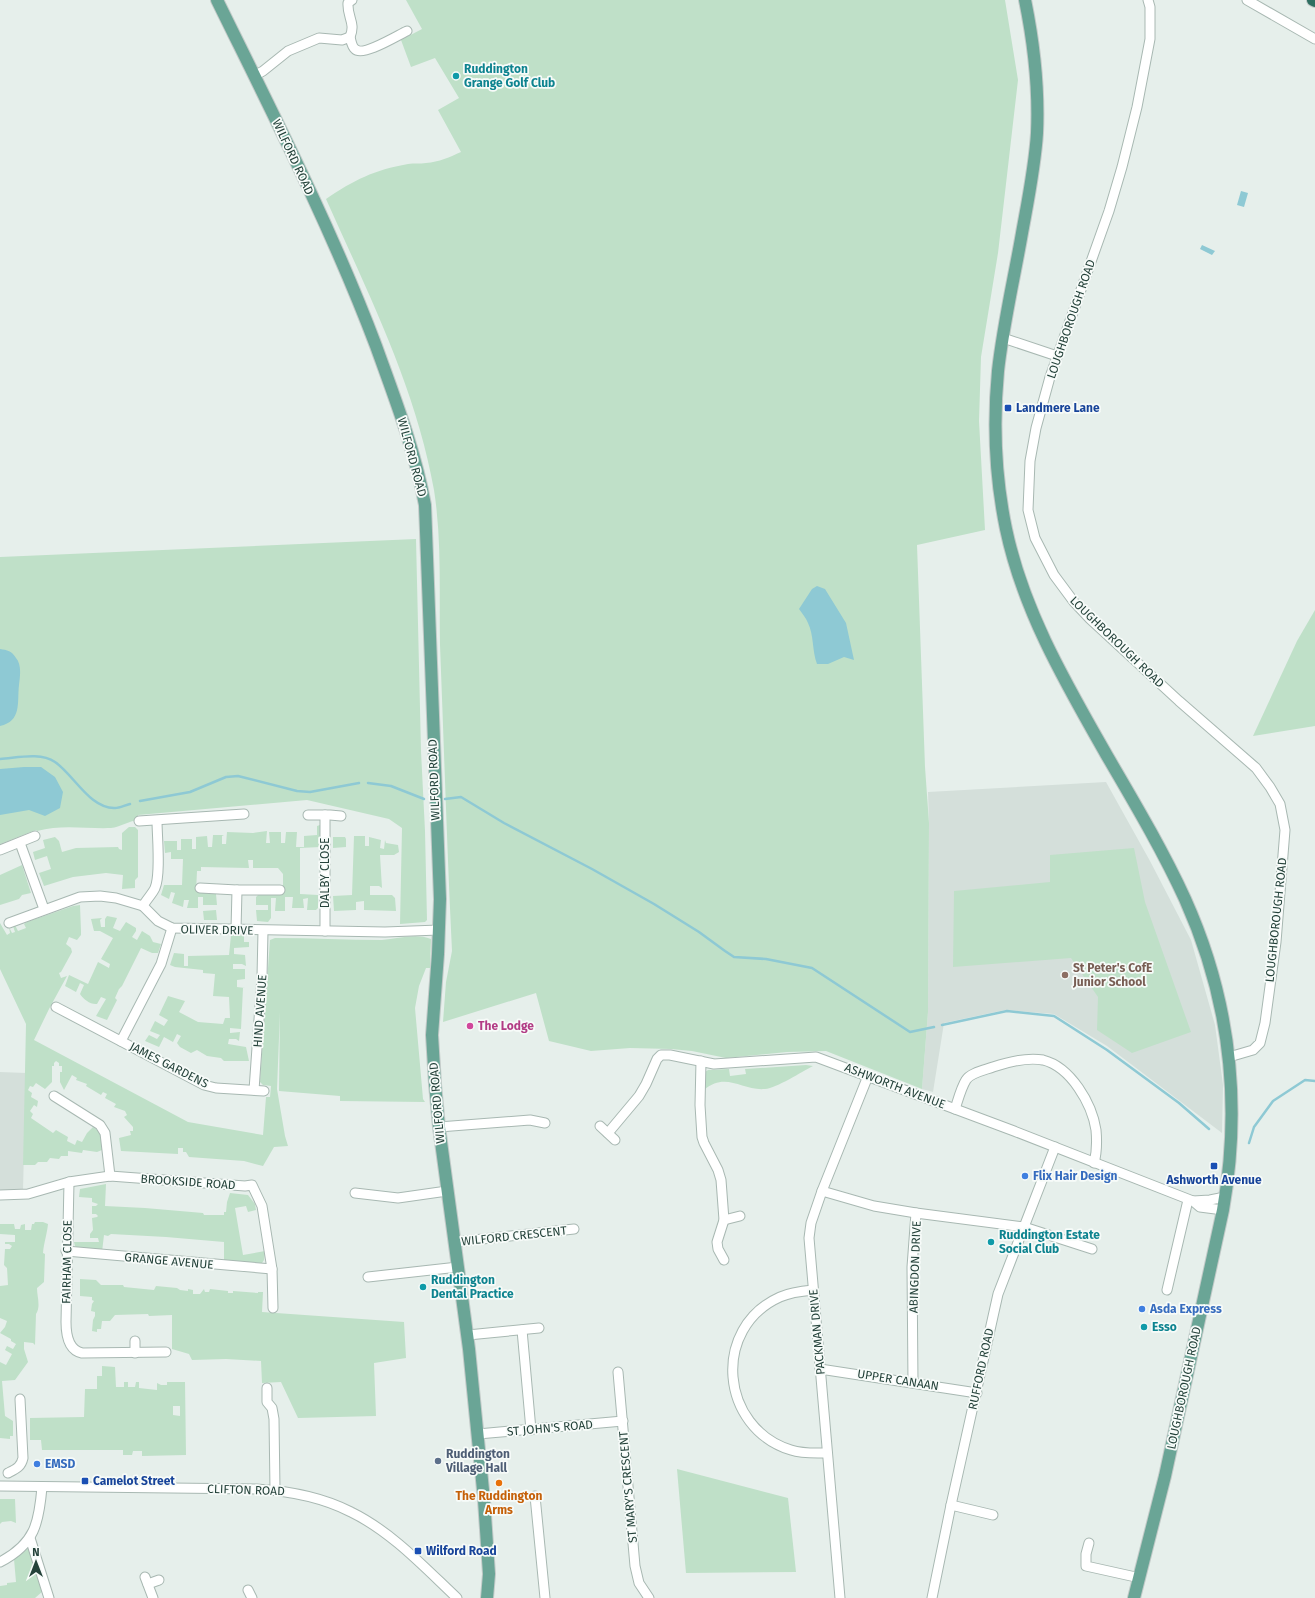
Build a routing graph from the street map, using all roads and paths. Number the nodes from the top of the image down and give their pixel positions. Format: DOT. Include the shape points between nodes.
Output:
graph roads {
  1 [pos="217,0"];
  2 [pos="352,0"];
  3 [pos="1026,0"];
  4 [pos="1148,0"];
  5 [pos="1247,0"];
  6 [pos="407,31"];
  7 [pos="350,38"];
  8 [pos="1315,39"];
  9 [pos="254,76"];
  10 [pos="1003,338"];
  11 [pos="1057,356"];
  12 [pos="244,814"];
  13 [pos="308,815"];
  14 [pos="325,815"];
  15 [pos="341,816"];
  16 [pos="157,820"];
  17 [pos="139,821"];
  18 [pos="35,836"];
  19 [pos="20,843"];
  20 [pos="0,850"];
  21 [pos="200,888"];
  22 [pos="237,890"];
  23 [pos="280,890"];
  24 [pos="143,906"];
  25 [pos="44,909"];
  26 [pos="8,923"];
  27 [pos="172,928"];
  28 [pos="236,930"];
  29 [pos="439,930"];
  30 [pos="263,931"];
  31 [pos="325,931"];
  32 [pos="56,1007"];
  33 [pos="121,1041"];
  34 [pos="1229,1057"];
  35 [pos="700,1061"];
  36 [pos="868,1076"];
  37 [pos="254,1090"];
  38 [pos="264,1091"];
  39 [pos="54,1096"];
  40 [pos="955,1109"];
  41 [pos="545,1123"];
  42 [pos="600,1126"];
  43 [pos="438,1127"];
  44 [pos="608,1133"];
  45 [pos="615,1140"];
  46 [pos="1055,1147"];
  47 [pos="1094,1163"];
  48 [pos="110,1176"];
  49 [pos="69,1182"];
  50 [pos="822,1190"];
  51 [pos="447,1191"];
  52 [pos="356,1193"];
  53 [pos="0,1195"];
  54 [pos="1224,1197"];
  55 [pos="1191,1200"];
  56 [pos="1222,1210"];
  57 [pos="916,1213"];
  58 [pos="740,1216"];
  59 [pos="724,1220"];
  60 [pos="1024,1227"];
  61 [pos="574,1229"];
  62 [pos="455,1242"];
  63 [pos="1092,1249"];
  64 [pos="66,1251"];
  65 [pos="724,1260"];
  66 [pos="458,1268"];
  67 [pos="272,1269"];
  68 [pos="368,1277"];
  69 [pos="813,1290"];
  70 [pos="1167,1290"];
  71 [pos="273,1308"];
  72 [pos="539,1328"];
  73 [pos="522,1330"];
  74 [pos="468,1335"];
  75 [pos="135,1341"];
  76 [pos="166,1352"];
  77 [pos="135,1353"];
  78 [pos="820,1369"];
  79 [pos="618,1372"];
  80 [pos="913,1382"];
  81 [pos="267,1388"];
  82 [pos="977,1393"];
  83 [pos="20,1399"];
  84 [pos="623,1422"];
  85 [pos="531,1430"];
  86 [pos="478,1434"];
  87 [pos="827,1453"];
  88 [pos="4,1471"];
  89 [pos="5,1486"];
  90 [pos="42,1487"];
  91 [pos="275,1490"];
  92 [pos="539,1502"];
  93 [pos="951,1505"];
  94 [pos="993,1515"];
  95 [pos="30,1538"];
  96 [pos="1089,1543"];
  97 [pos="0,1562"];
  98 [pos="1140,1578"];
  99 [pos="158,1580"];
  100 [pos="49,1598"];
  101 [pos="154,1598"];
  102 [pos="457,1598"];
  103 [pos="487,1598"];
  104 [pos="544,1598"];
  105 [pos="650,1598"];
  106 [pos="840,1598"];
  107 [pos="932,1598"];
  108 [pos="1134,1598"];
  1 -- 9 [label="main road, WILFORD ROAD"];
  2 -- 7 [label="street" via="348,3 352,24"];
  3 -- 10 [label="main road, LOUGHBOROUGH ROAD" via="1036,73 1036,135 1032,176"];
  4 -- 11 [label="street, LOUGHBOROUGH ROAD" via="1150,39 1122,167 1102,232"];
  5 -- 8 [label="street"];
  6 -- 7 [label="street" via="360,52 355,49"];
  7 -- 9 [label="street" via="319,38 288,51"];
  9 -- 29 [label="main road, WILFORD ROAD" via="319,212 360,307 412,447 425,505 440,899"];
  10 -- 11 [label="street"];
  10 -- 34 [label="main road, LOUGHBOROUGH ROAD" via="996,399 996,464 1003,513 1016,568 1026,598 1065,681 1143,818 1186,901 1203,944 1220,1003"];
  11 -- 34 [label="street, LOUGHBOROUGH ROAD" via="1036,428 1030,461 1028,510 1035,538 1054,575 1074,602 1179,701 1256,768 1280,804 1285,830 1276,942 1265,1023 1260,1043 1253,1050"];
  12 -- 16 [label="street"];
  13 -- 14 [label="street"];
  14 -- 15 [label="street"];
  14 -- 31 [label="street, DALBY CLOSE"];
  16 -- 17 [label="street"];
  16 -- 24 [label="street" via="158,877 155,888"];
  18 -- 19 [label="street"];
  19 -- 20 [label="street"];
  19 -- 25 [label="street"];
  21 -- 22 [label="street"];
  22 -- 23 [label="street"];
  22 -- 28 [label="street"];
  24 -- 25 [label="street, OLIVER DRIVE" via="100,896 80,897"];
  24 -- 27 [label="street, OLIVER DRIVE" via="158,921"];
  25 -- 26 [label="street, OLIVER DRIVE"];
  27 -- 28 [label="street, OLIVER DRIVE"];
  27 -- 33 [label="street, JAMES GARDENS" via="162,964"];
  28 -- 30 [label="street, OLIVER DRIVE"];
  29 -- 31 [label="street, OLIVER DRIVE"];
  29 -- 43 [label="main road, WILFORD ROAD" via="432,1035"];
  30 -- 31 [label="street, OLIVER DRIVE"];
  30 -- 37 [label="street, HIND AVENUE" via="263,971"];
  32 -- 33 [label="street, JAMES GARDENS"];
  33 -- 37 [label="street, JAMES GARDENS" via="204,1085"];
  34 -- 54 [label="main road, LOUGHBOROUGH ROAD" via="1232,1087 1231,1129"];
  35 -- 36 [label="street, ASHWORTH AVENUE" via="726,1064 816,1057"];
  35 -- 44 [label="street, ASHWORTH AVENUE" via="661,1055 639,1096"];
  35 -- 59 [label="street" via="702,1137 720,1177"];
  36 -- 40 [label="street, ASHWORTH AVENUE"];
  36 -- 50 [label="street, PACKMAN DRIVE"];
  37 -- 38 [label="street, JAMES GARDENS"];
  39 -- 48 [label="street" via="103,1129"];
  40 -- 46 [label="street, ASHWORTH AVENUE"];
  40 -- 47 [label="street" via="965,1081 972,1076 1000,1064 1015,1061 1050,1062 1069,1076 1085,1098 1096,1132"];
  41 -- 43 [label="street" via="530,1120"];
  42 -- 44 [label="street"];
  43 -- 51 [label="main road, WILFORD ROAD"];
  44 -- 45 [label="street"];
  46 -- 47 [label="street, ASHWORTH AVENUE"];
  46 -- 60 [label="street, RUFFORD ROAD"];
  47 -- 55 [label="street, ASHWORTH AVENUE"];
  48 -- 49 [label="street, BROOKSIDE ROAD"];
  48 -- 67 [label="street, BROOKSIDE ROAD" via="252,1185 262,1206"];
  49 -- 53 [label="street, BROOKSIDE ROAD" via="28,1194"];
  49 -- 64 [label="street, FAIRHAM CLOSE"];
  50 -- 57 [label="street" via="874,1206"];
  50 -- 69 [label="street, PACKMAN DRIVE" via="810,1234"];
  51 -- 52 [label="street" via="398,1198"];
  51 -- 62 [label="main road, WILFORD ROAD"];
  54 -- 55 [label="street, ASHWORTH AVENUE"];
  54 -- 56 [label="main road, LOUGHBOROUGH ROAD"];
  55 -- 56 [label="street, ASHWORTH AVENUE" via="1200,1207"];
  55 -- 70 [label="street"];
  56 -- 98 [label="main road, LOUGHBOROUGH ROAD" via="1165,1476"];
  57 -- 60 [label="street, ABINGDON DRIVE"];
  57 -- 80 [label="street, ABINGDON DRIVE" via="912,1267"];
  58 -- 59 [label="street"];
  59 -- 65 [label="street" via="717,1242"];
  60 -- 63 [label="street, ABINGDON DRIVE"];
  60 -- 82 [label="street, RUFFORD ROAD" via="998,1294"];
  61 -- 62 [label="street, WILFORD CRESCENT"];
  62 -- 66 [label="main road, WILFORD ROAD"];
  64 -- 67 [label="street, GRANGE AVENUE"];
  64 -- 77 [label="street, FAIRHAM CLOSE" via="66,1342 82,1353"];
  66 -- 68 [label="street"];
  66 -- 74 [label="main road, WILFORD ROAD"];
  67 -- 71 [label="street, BROOKSIDE ROAD"];
  69 -- 78 [label="street, PACKMAN DRIVE"];
  69 -- 87 [label="street" via="782,1296 753,1316 737,1344 733,1361 733,1380 741,1408 759,1432 790,1450"];
  72 -- 73 [label="street"];
  73 -- 74 [label="street"];
  73 -- 85 [label="street"];
  74 -- 86 [label="main road, WILFORD ROAD"];
  75 -- 77 [label="street"];
  76 -- 77 [label="street, FAIRHAM CLOSE"];
  78 -- 80 [label="street, UPPER CANAAN"];
  78 -- 87 [label="street, PACKMAN DRIVE"];
  79 -- 84 [label="street, ST MARY'S CRESCENT"];
  80 -- 82 [label="street, UPPER CANAAN"];
  81 -- 91 [label="street" via="263,1402 272,1408 274,1419"];
  82 -- 93 [label="street, RUFFORD ROAD"];
  83 -- 88 [label="street" via="24,1458 19,1467"];
  84 -- 85 [label="street, ST JOHN'S ROAD"];
  84 -- 105 [label="street, ST MARY'S CRESCENT" via="636,1571 639,1583"];
  85 -- 86 [label="street, ST JOHN'S ROAD"];
  86 -- 103 [label="main road, WILFORD ROAD" via="489,1574"];
  87 -- 106 [label="street, PACKMAN DRIVE"];
  88 -- 89 [label="street"];
  89 -- 90 [label="street, CLIFTON ROAD"];
  90 -- 91 [label="street, CLIFTON ROAD"];
  90 -- 95 [label="street" via="39,1518"];
  91 -- 102 [label="street, CLIFTON ROAD" via="320,1500 359,1516 403,1549"];
  92 -- 104 [label="street"];
  93 -- 94 [label="street"];
  93 -- 107 [label="street, RUFFORD ROAD"];
  95 -- 97 [label="street" via="15,1553"];
  95 -- 100 [label="street"];
  96 -- 98 [label="street" via="1086,1566"];
  98 -- 108 [label="main road, LOUGHBOROUGH ROAD"];
  99 -- 101 [label="street" via="146,1580"];
}
